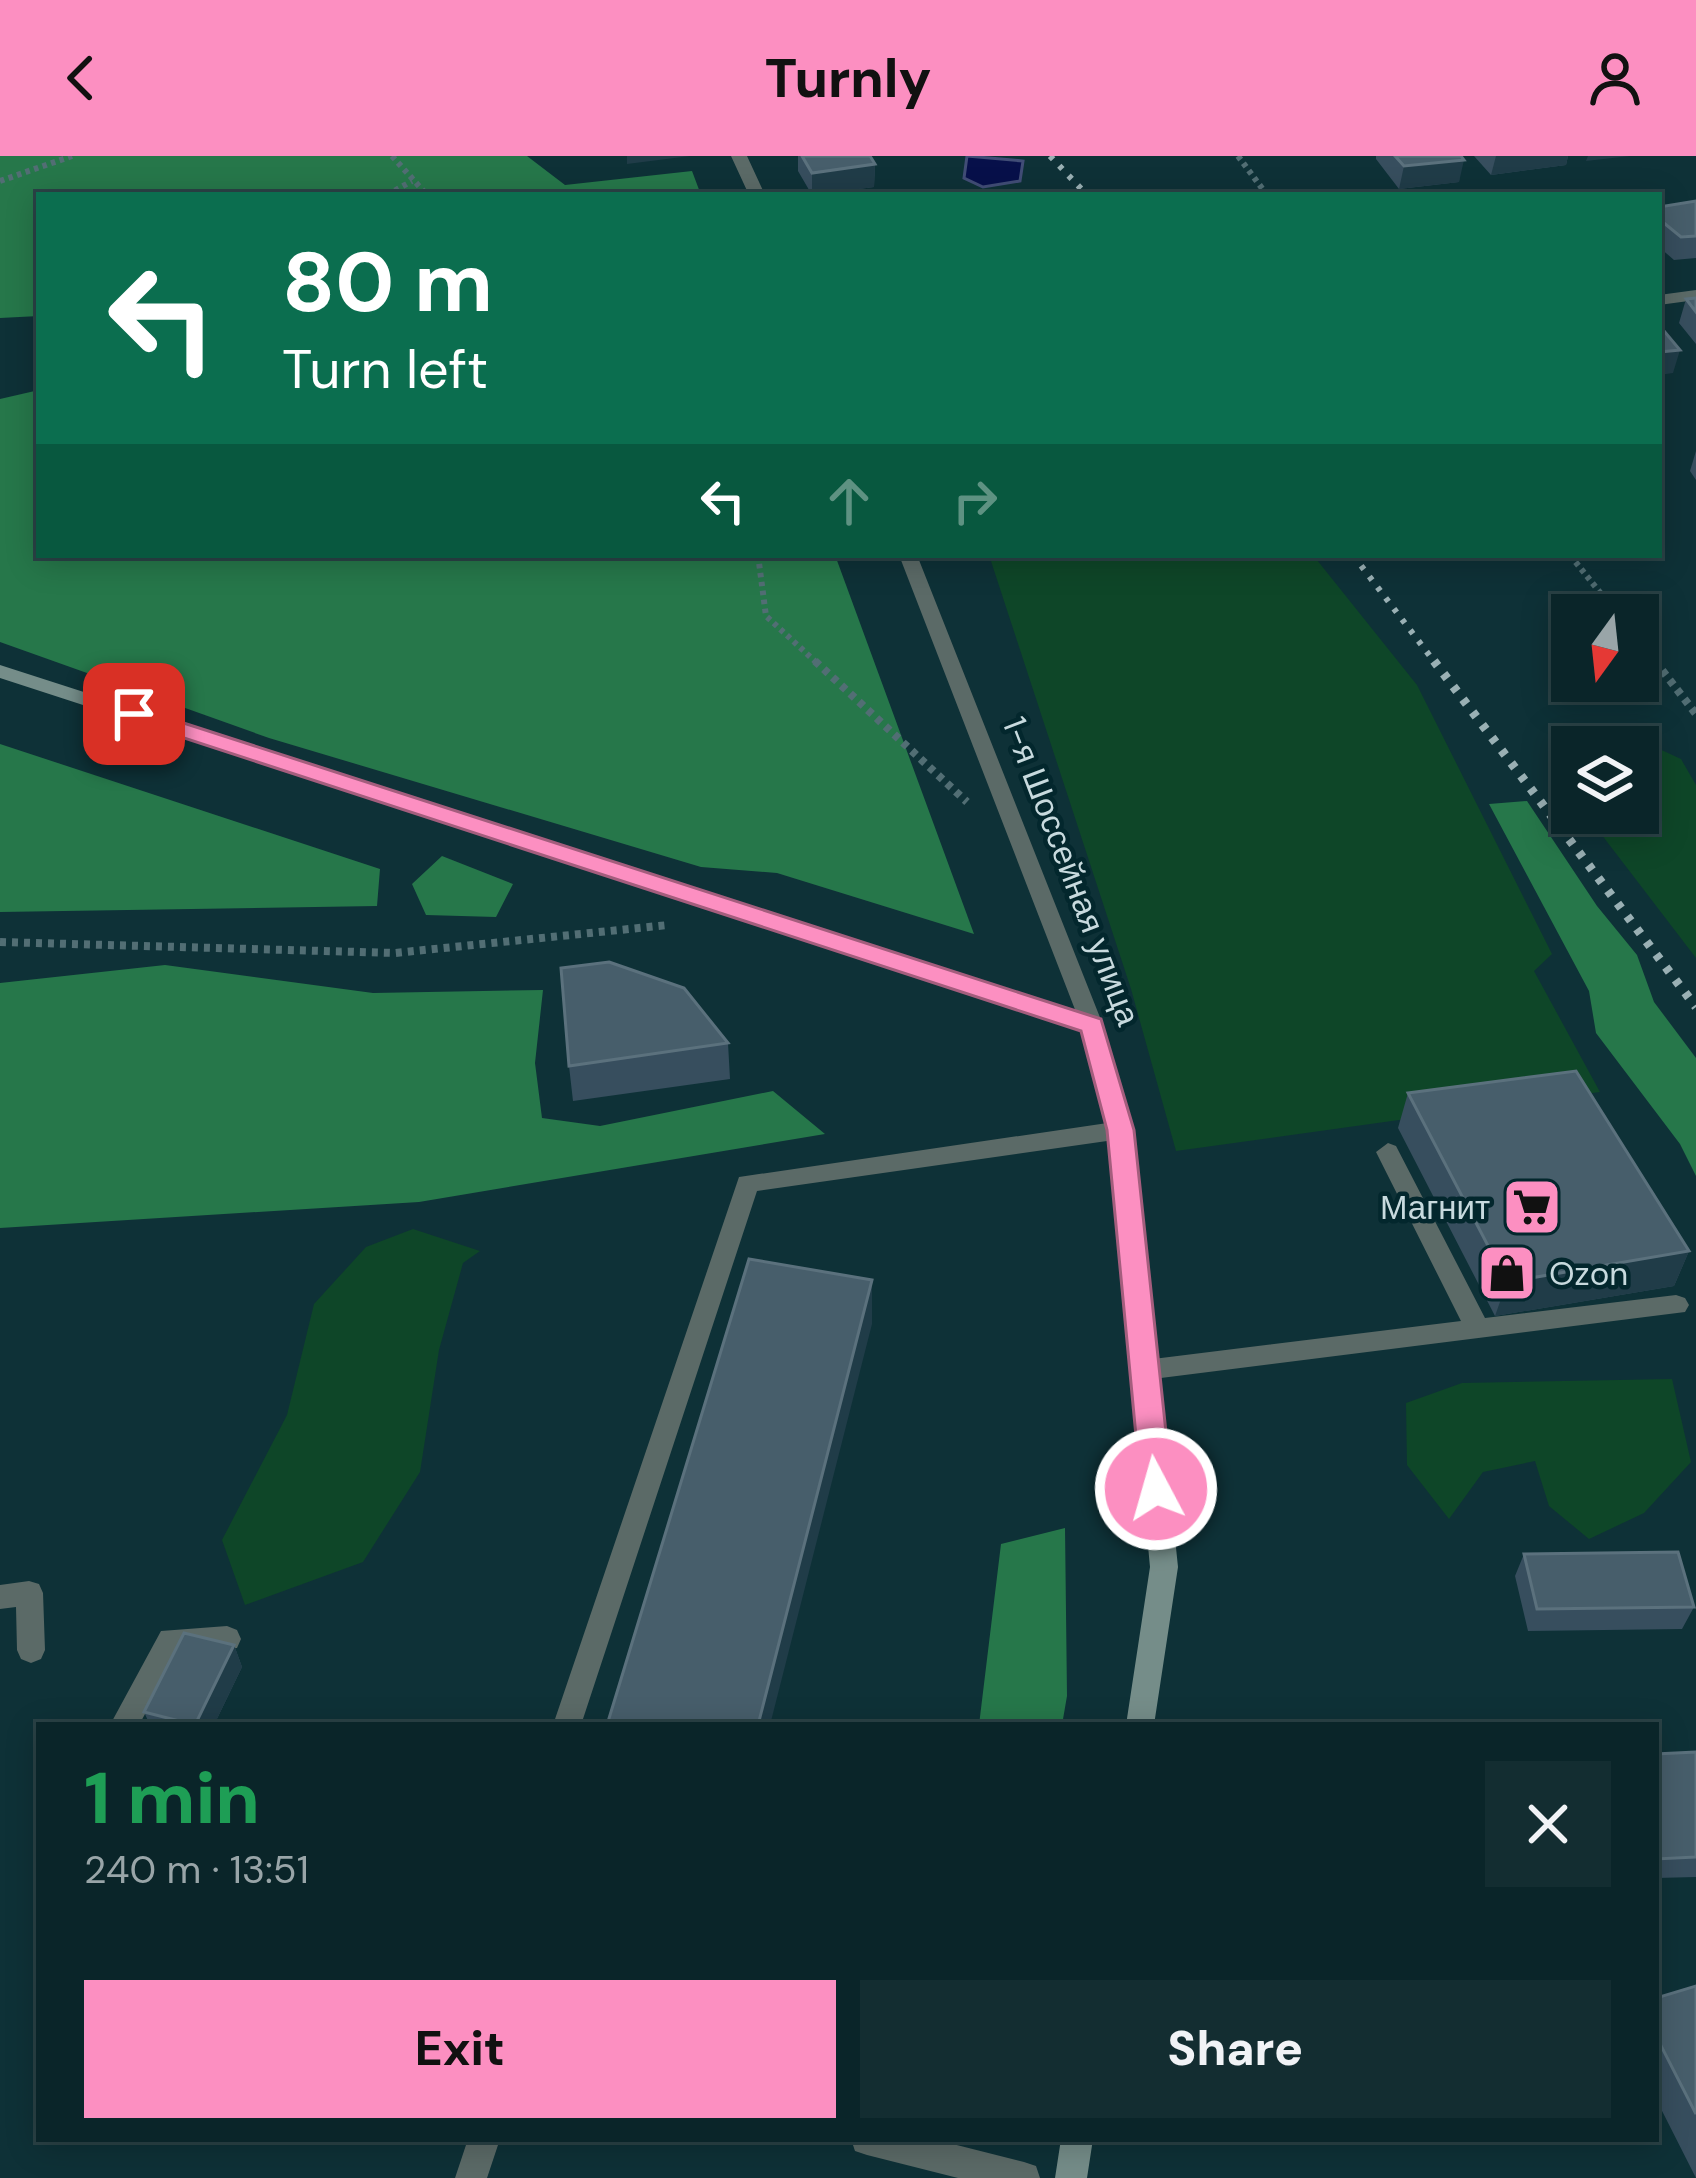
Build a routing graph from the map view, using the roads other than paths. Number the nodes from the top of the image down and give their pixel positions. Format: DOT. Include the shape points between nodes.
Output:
graph roads {
  1 [pos="739,156"];
  2 [pos="756,192"];
  3 [pos="1696,295"];
  4 [pos="1662,300"];
  5 [pos="909,558"];
  6 [pos="0,671"];
  7 [pos="1092,1025"];
  8 [pos="1121,1130"];
  9 [pos="1388,1152"];
  10 [pos="1676,1305"];
  11 [pos="1478,1330"];
  12 [pos="1145,1370"];
  13 [pos="0,1597"];
  14 [pos="226,1640"];
  15 [pos="32,1651"];
  16 [pos="126,1722"];
  17 [pos="568,1722"];
  18 [pos="1140,1722"];
  19 [pos="483,2142"];
  20 [pos="879,2142"];
  21 [pos="1077,2142"];
  22 [pos="472,2178"];
  23 [pos="1024,2178"];
  24 [pos="1072,2178"];
  1 -- 2 [label="street"];
  3 -- 4 [label="street"];
  5 -- 7 [label="street, 1-я Шоссейная улица"];
  6 -- 7 [label="street"];
  7 -- 8 [label="street, 1-я Шоссейная улица"];
  8 -- 12 [label="street, 1-я Шоссейная улица"];
  8 -- 17 [label="street" via="748,1183"];
  9 -- 11 [label="street"];
  10 -- 11 [label="street"];
  11 -- 12 [label="street"];
  12 -- 18 [label="street, 1-я Шоссейная улица" via="1164,1567"];
  13 -- 15 [label="street" via="28,1593"];
  14 -- 16 [label="street" via="171,1640"];
  19 -- 22 [label="street"];
  20 -- 23 [label="street"];
  21 -- 24 [label="street"];
}
